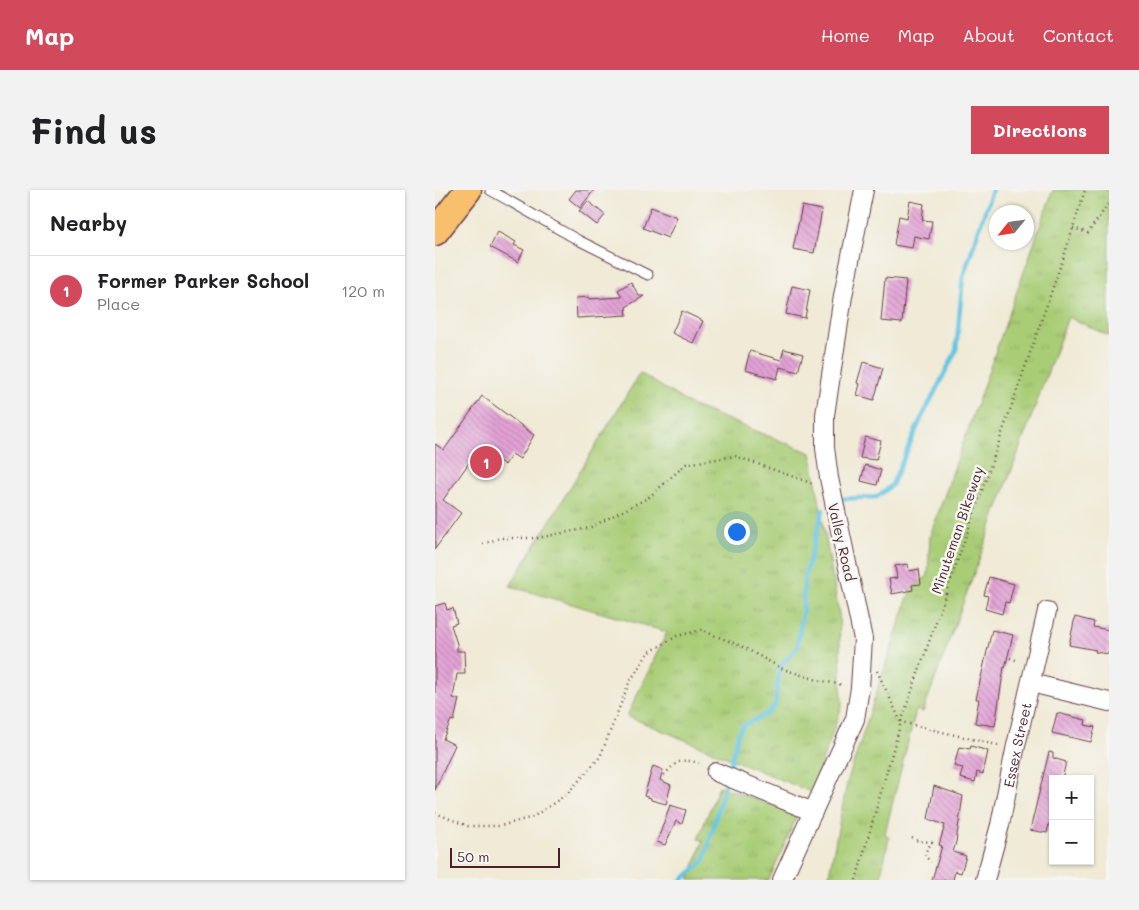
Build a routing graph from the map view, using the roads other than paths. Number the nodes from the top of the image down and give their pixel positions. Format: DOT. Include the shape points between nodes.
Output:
graph roads {
  1 [pos="468,190"];
  2 [pos="490,190"];
  3 [pos="864,190"];
  4 [pos="435,232"];
  5 [pos="649,275"];
  6 [pos="1047,611"];
  7 [pos="1031,683"];
  8 [pos="1109,702"];
  9 [pos="716,772"];
  10 [pos="813,812"];
  11 [pos="782,880"];
  12 [pos="985,880"];
  1 -- 4 [label="main road"];
  2 -- 5 [label="lane" via="578,240"];
  3 -- 10 [label="street, Valley Road" via="843,296 825,416 825,448 831,491 863,639 860,688 855,719"];
  6 -- 7 [label="street, Essex Street"];
  7 -- 8 [label="street"];
  7 -- 12 [label="street, Essex Street"];
  9 -- 10 [label="street"];
  10 -- 11 [label="street, Valley Road"];
}
